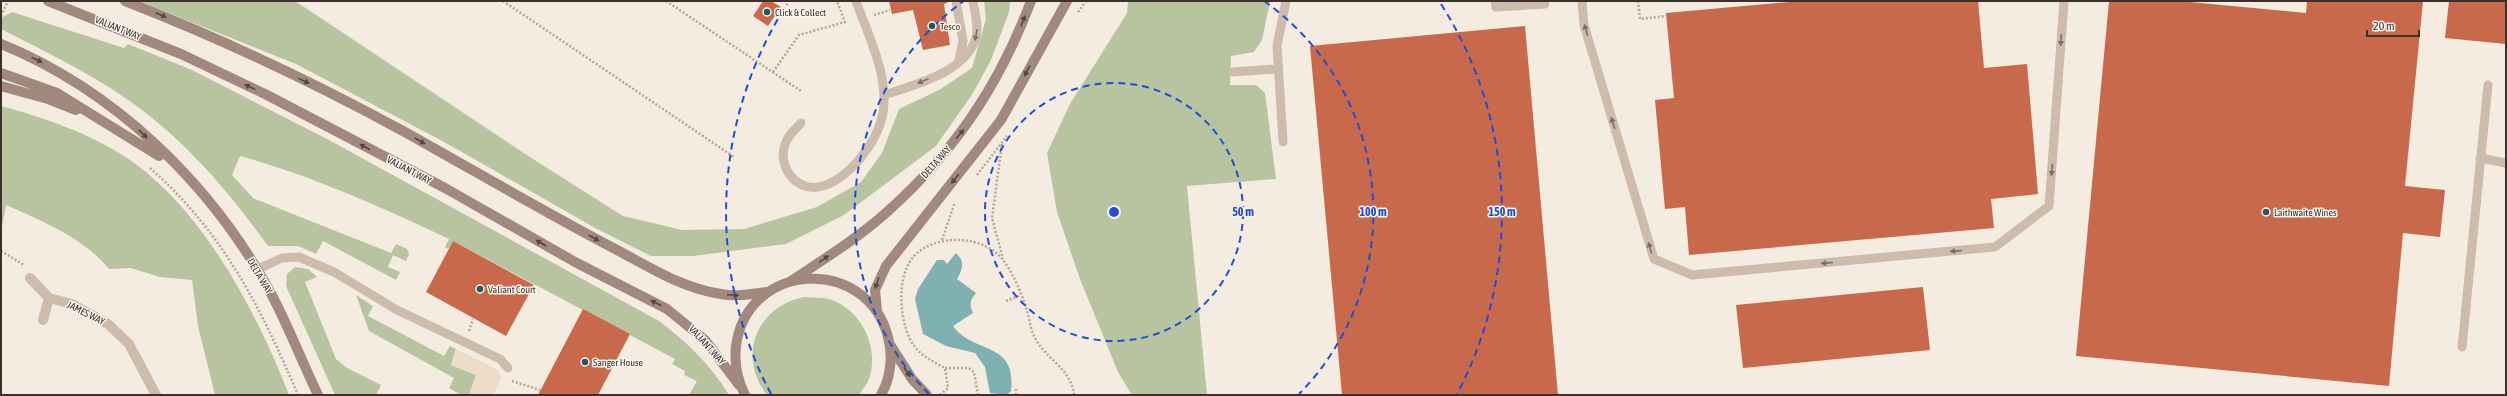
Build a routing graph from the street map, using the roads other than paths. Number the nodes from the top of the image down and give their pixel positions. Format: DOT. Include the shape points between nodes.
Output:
graph roads {
  1 [pos="48,1"];
  2 [pos="124,1"];
  3 [pos="856,1"];
  4 [pos="956,1"];
  5 [pos="973,1"];
  6 [pos="1031,1"];
  7 [pos="1067,1"];
  8 [pos="1286,1"];
  9 [pos="1495,1"];
  10 [pos="1582,1"];
  11 [pos="2064,1"];
  12 [pos="1545,4"];
  13 [pos="1,44"];
  14 [pos="958,63"];
  15 [pos="1277,69"];
  16 [pos="1233,72"];
  17 [pos="1,73"];
  18 [pos="2488,85"];
  19 [pos="1,86"];
  20 [pos="884,95"];
  21 [pos="801,123"];
  22 [pos="110,124"];
  23 [pos="1283,142"];
  24 [pos="2480,158"];
  25 [pos="2506,163"];
  26 [pos="180,170"];
  27 [pos="256,270"];
  28 [pos="30,278"];
  29 [pos="791,281"];
  30 [pos="767,292"];
  31 [pos="50,298"];
  32 [pos="877,311"];
  33 [pos="43,320"];
  34 [pos="891,346"];
  35 [pos="2462,347"];
  36 [pos="508,368"];
  37 [pos="739,384"];
  38 [pos="156,395"];
  39 [pos="318,395"];
  40 [pos="745,395"];
  41 [pos="881,395"];
  42 [pos="927,395"];
  37 -- 1 [label="main road, VALIANT WAY, one-way" via="705,340 667,309 267,95 181,54"];
  2 -- 30 [label="main road, one-way" via="212,37 403,131 675,280 720,294 739,296"];
  3 -- 20 [label="lane" via="881,72"];
  4 -- 14 [label="lane" via="963,41"];
  5 -- 14 [label="lane, one-way" via="976,38 970,50"];
  29 -- 6 [label="main road, DELTA WAY, one-way" via="887,212 928,172 974,117 1004,65"];
  7 -- 32 [label="main road, one-way" via="1001,120 886,266 875,290"];
  8 -- 15 [label="lane" via="1277,46"];
  9 -- 12 [label="lane" via="1496,7"];
  11 -- 10 [label="lane, one-way" via="2049,206 1995,247 1692,275 1654,259 1584,25"];
  13 -- 26 [label="main road, DELTA WAY, one-way" via="50,66 87,88 120,112"];
  14 -- 20 [label="lane, one-way" via="935,76"];
  15 -- 16 [label="lane"];
  15 -- 23 [label="lane"];
  17 -- 22 [label="main road, DELTA WAY" via="57,93"];
  18 -- 24 [label="lane"];
  19 -- 22 [label="main road" via="48,99"];
  20 -- 21 [label="lane" via="883,112 872,143 848,170 818,187 801,185 786,168 783,149 786,141"];
  22 -- 26 [label="main road, DELTA WAY"];
  24 -- 25 [label="lane"];
  24 -- 35 [label="lane"];
  26 -- 27 [label="main road, DELTA WAY" via="201,192 233,234"];
  27 -- 36 [label="lane" via="282,258 299,257 334,272 397,310 500,359"];
  27 -- 39 [label="main road, DELTA WAY" via="268,289"];
  28 -- 31 [label="street, JAMES WAY"];
  29 -- 30 [label="main road"];
  29 -- 32 [label="main road" via="805,278 825,279 846,285 863,296"];
  30 -- 37 [label="main road" via="749,311 738,334 734,359"];
  31 -- 33 [label="street"];
  31 -- 38 [label="street, JAMES WAY" via="72,304 108,324 129,344"];
  32 -- 34 [label="main road" via="886,328"];
  34 -- 41 [label="main road" via="890,368"];
  34 -- 42 [label="main road, one-way" via="912,379"];
  37 -- 40 [label="main road"];
}
